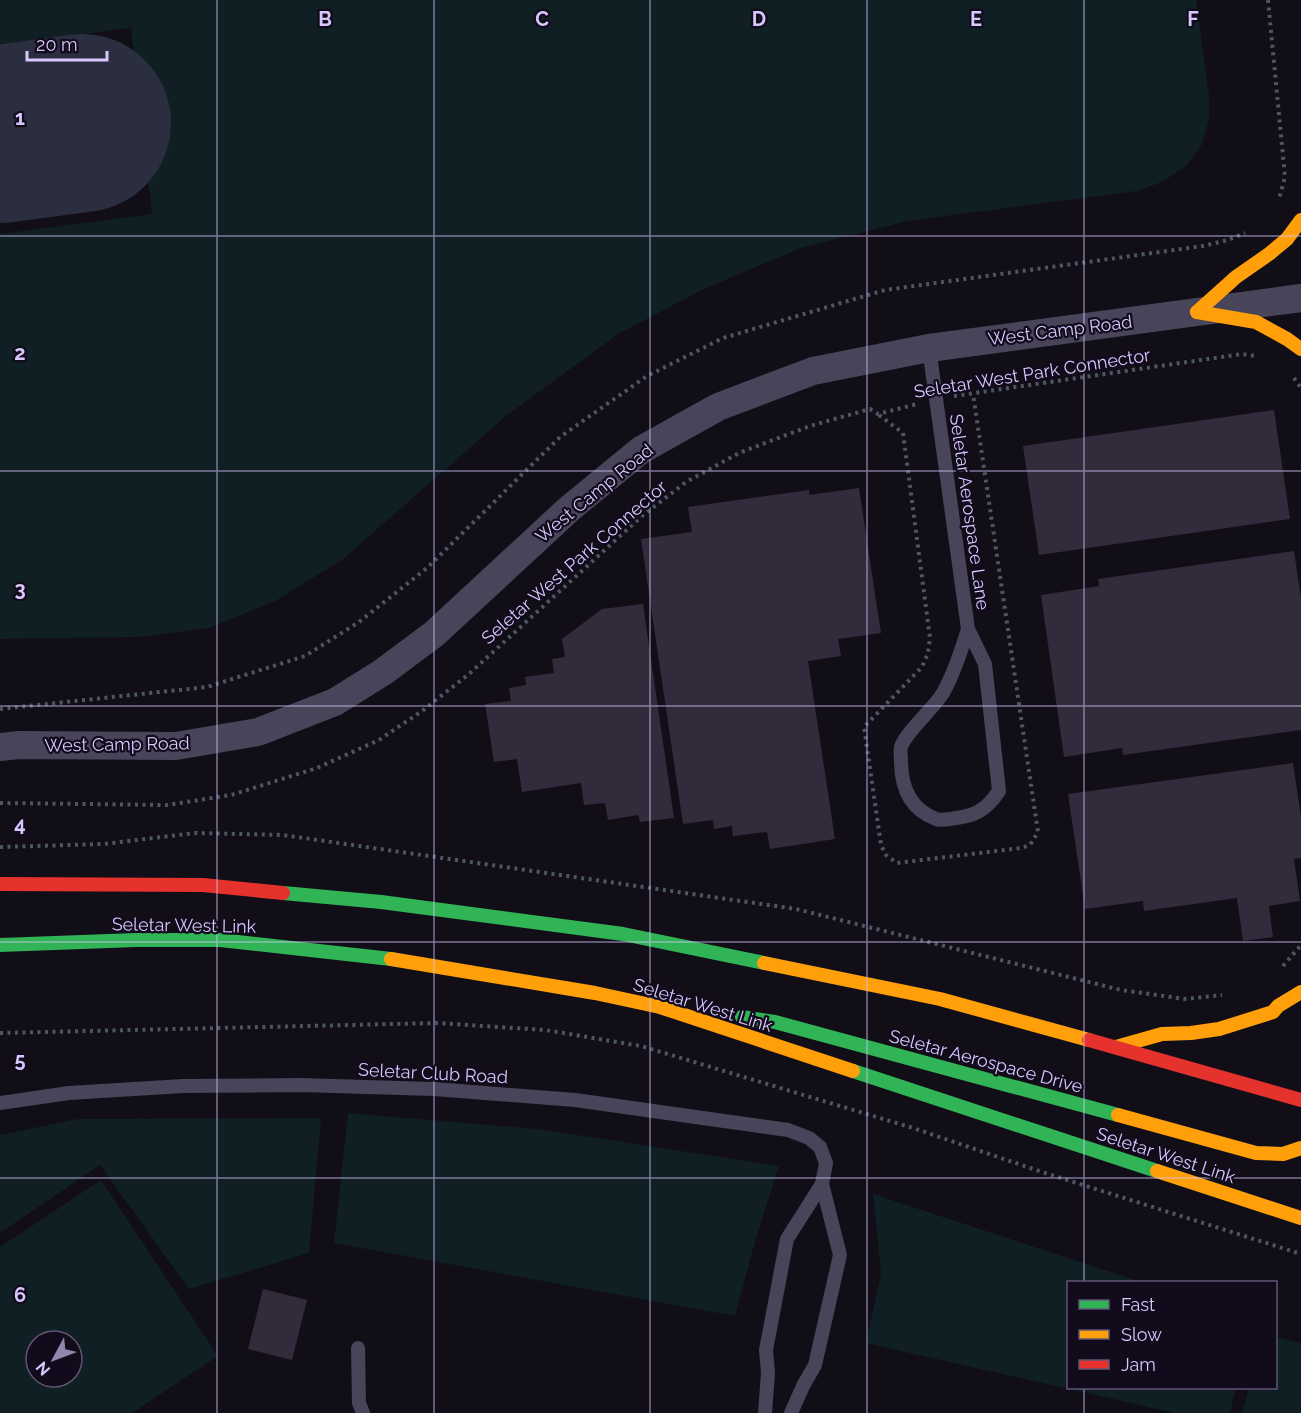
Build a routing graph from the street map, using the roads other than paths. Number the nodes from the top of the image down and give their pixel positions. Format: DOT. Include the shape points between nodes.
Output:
graph roads {
  1 [pos="1301,220"];
  2 [pos="1301,298"];
  3 [pos="1197,312"];
  4 [pos="929,348"];
  5 [pos="1301,349"];
  6 [pos="968,629"];
  7 [pos="0,747"];
  8 [pos="0,884"];
  9 [pos="0,945"];
  10 [pos="1301,992"];
  11 [pos="660,1006"];
  12 [pos="1116,1047"];
  13 [pos="1301,1101"];
  14 [pos="0,1102"];
  15 [pos="1301,1149"];
  16 [pos="822,1184"];
  17 [pos="1301,1218"];
  18 [pos="358,1348"];
  19 [pos="363,1413"];
  20 [pos="765,1413"];
  21 [pos="791,1413"];
  1 -- 3 [label="main road" via="1287,239"];
  2 -- 3 [label="street, West Camp Road"];
  3 -- 4 [label="street, West Camp Road"];
  3 -- 5 [label="main road" via="1256,322"];
  4 -- 6 [label="lane, Seletar Aerospace Lane"];
  4 -- 7 [label="street, West Camp Road" via="813,371 718,406 641,450 569,509 434,634 335,702 258,732 176,746"];
  6 -- 6 [label="lane, Seletar Aerospace Lane" via="985,664 999,791 969,817 938,820 910,800 902,780 901,746 942,694"];
  8 -- 12 [label="main road, Seletar West Link" via="203,885 381,902 623,934 940,999"];
  9 -- 11 [label="main road, Seletar West Link" via="220,940 393,959"];
  10 -- 12 [label="main road" via="1273,1011 1219,1029 1162,1034"];
  11 -- 15 [label="main road, Seletar Aerospace Drive" via="775,1022 1256,1152 1283,1154"];
  11 -- 17 [label="main road, Seletar West Link"];
  12 -- 13 [label="main road, Seletar West Link"];
  14 -- 16 [label="lane, Seletar Club Road" via="183,1086 300,1085 435,1089 575,1100 788,1130 820,1147 826,1163"];
  16 -- 20 [label="lane" via="787,1239 766,1350"];
  16 -- 21 [label="lane, Seletar Club Road" via="840,1255 815,1365"];
  18 -- 19 [label="lane" via="359,1402"];
}
